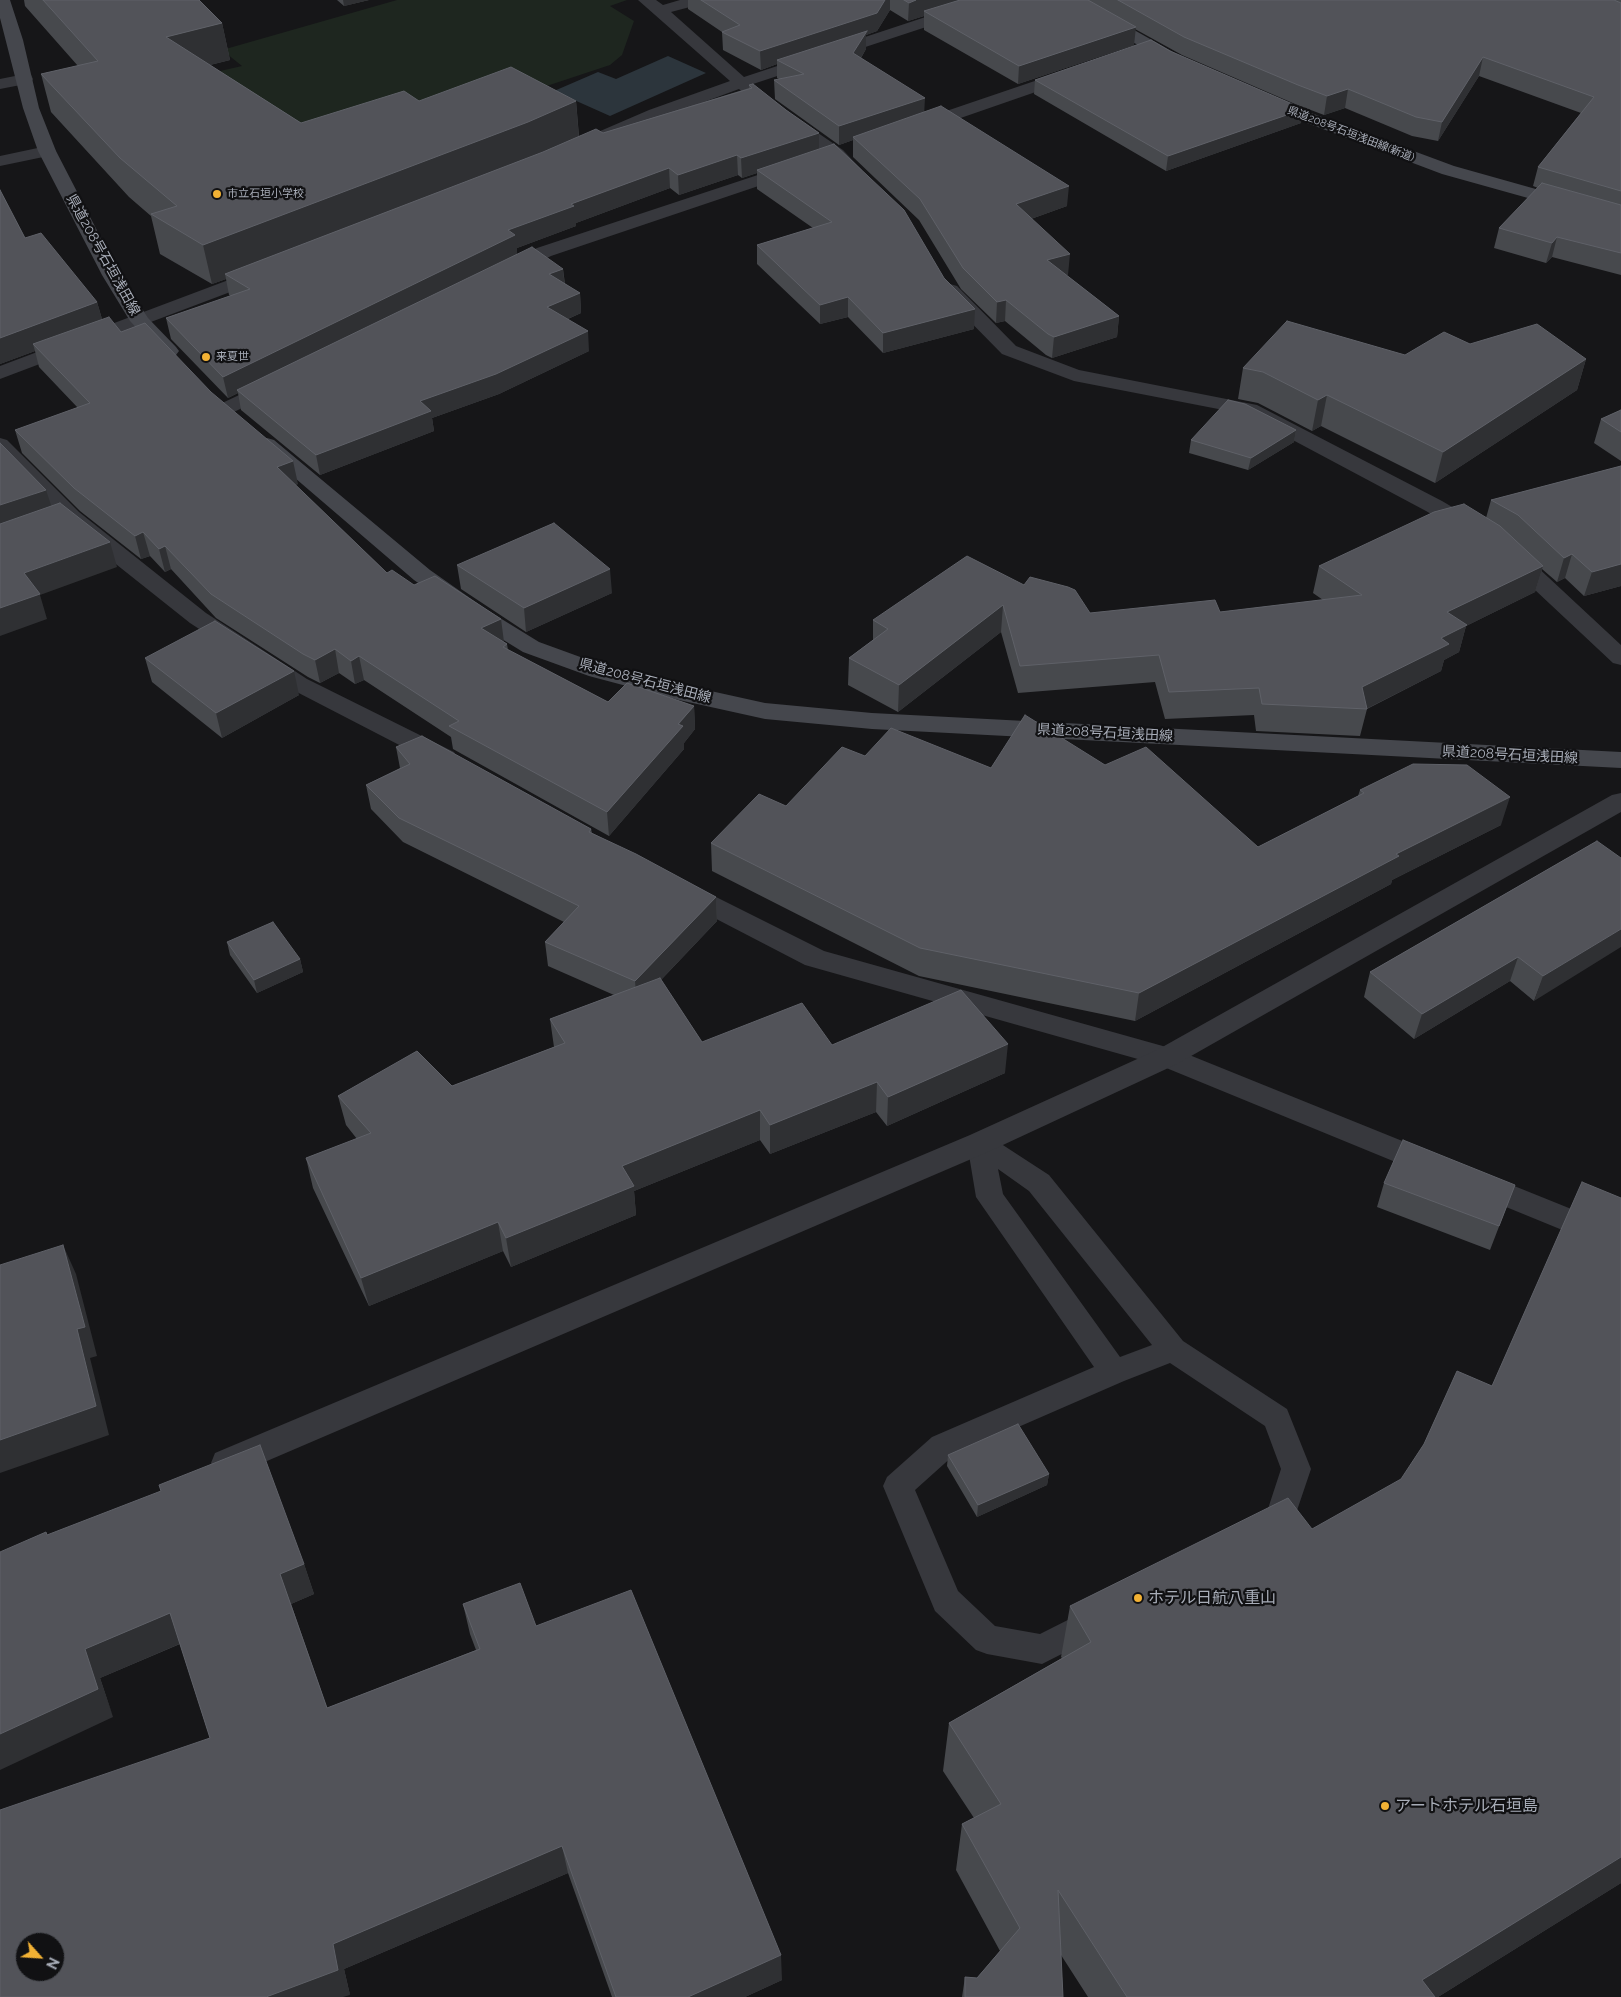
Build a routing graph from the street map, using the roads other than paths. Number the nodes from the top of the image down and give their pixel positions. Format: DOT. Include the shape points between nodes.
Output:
graph roads {
  1 [pos="699,0"];
  2 [pos="994,0"];
  3 [pos="1069,0"];
  4 [pos="653,5"];
  5 [pos="2,7"];
  6 [pos="1149,46"];
  7 [pos="1131,53"];
  8 [pos="1193,68"];
  9 [pos="1085,69"];
  10 [pos="25,79"];
  11 [pos="741,83"];
  12 [pos="0,84"];
  13 [pos="1254,96"];
  14 [pos="901,132"];
  15 [pos="583,146"];
  16 [pos="47,151"];
  17 [pos="846,151"];
  18 [pos="0,161"];
  19 [pos="864,180"];
  20 [pos="1621,219"];
  21 [pos="278,267"];
  22 [pos="942,276"];
  23 [pos="491,278"];
  24 [pos="140,321"];
  25 [pos="183,366"];
  26 [pos="0,373"];
  27 [pos="287,378"];
  28 [pos="232,414"];
  29 [pos="0,444"];
  30 [pos="1621,657"];
  31 [pos="1621,760"];
  32 [pos="468,770"];
  33 [pos="1621,801"];
  34 [pos="666,882"];
  35 [pos="1167,1057"];
  36 [pos="980,1143"];
  37 [pos="1621,1242"];
  38 [pos="1174,1350"];
  39 [pos="1114,1372"];
  40 [pos="201,1474"];
  1 -- 4 [label="street"];
  2 -- 11 [label="street"];
  3 -- 6 [label="main road"];
  4 -- 11 [label="street"];
  5 -- 10 [label="main road, 県道208号石垣浅田線"];
  6 -- 7 [label="street"];
  6 -- 8 [label="main road"];
  9 -- 14 [label="street"];
  10 -- 12 [label="street"];
  10 -- 16 [label="main road, 県道208号石垣浅田線" via="31,108"];
  11 -- 15 [label="street" via="655,114"];
  11 -- 17 [label="street" via="793,124"];
  13 -- 20 [label="main road, 県道208号石垣浅田線(新道)" via="1448,170"];
  16 -- 18 [label="street"];
  16 -- 24 [label="main road, 県道208号石垣浅田線" via="111,275"];
  17 -- 19 [label="street"];
  17 -- 23 [label="street" via="544,252"];
  21 -- 24 [label="street"];
  22 -- 30 [label="street" via="952,293 1009,350 1074,375 1250,409 1434,506 1502,546"];
  24 -- 25 [label="main road, 県道208号石垣浅田線"];
  24 -- 26 [label="street"];
  27 -- 28 [label="street"];
  28 -- 31 [label="main road, 県道208号石垣浅田線" via="422,575 479,615 531,647 597,671 679,692 765,711 872,721"];
  29 -- 32 [label="street" via="63,521 198,618 299,684"];
  33 -- 35 [label="street"];
  34 -- 35 [label="street" via="815,958"];
  35 -- 36 [label="street"];
  35 -- 37 [label="street"];
  36 -- 38 [label="lane" via="1040,1183"];
  36 -- 39 [label="lane" via="990,1197"];
  36 -- 40 [label="street"];
  38 -- 39 [label="lane"];
  38 -- 39 [label="lane" via="1277,1418 1296,1469 1276,1530 1042,1649 987,1639 946,1601 898,1486 943,1446"];
}
